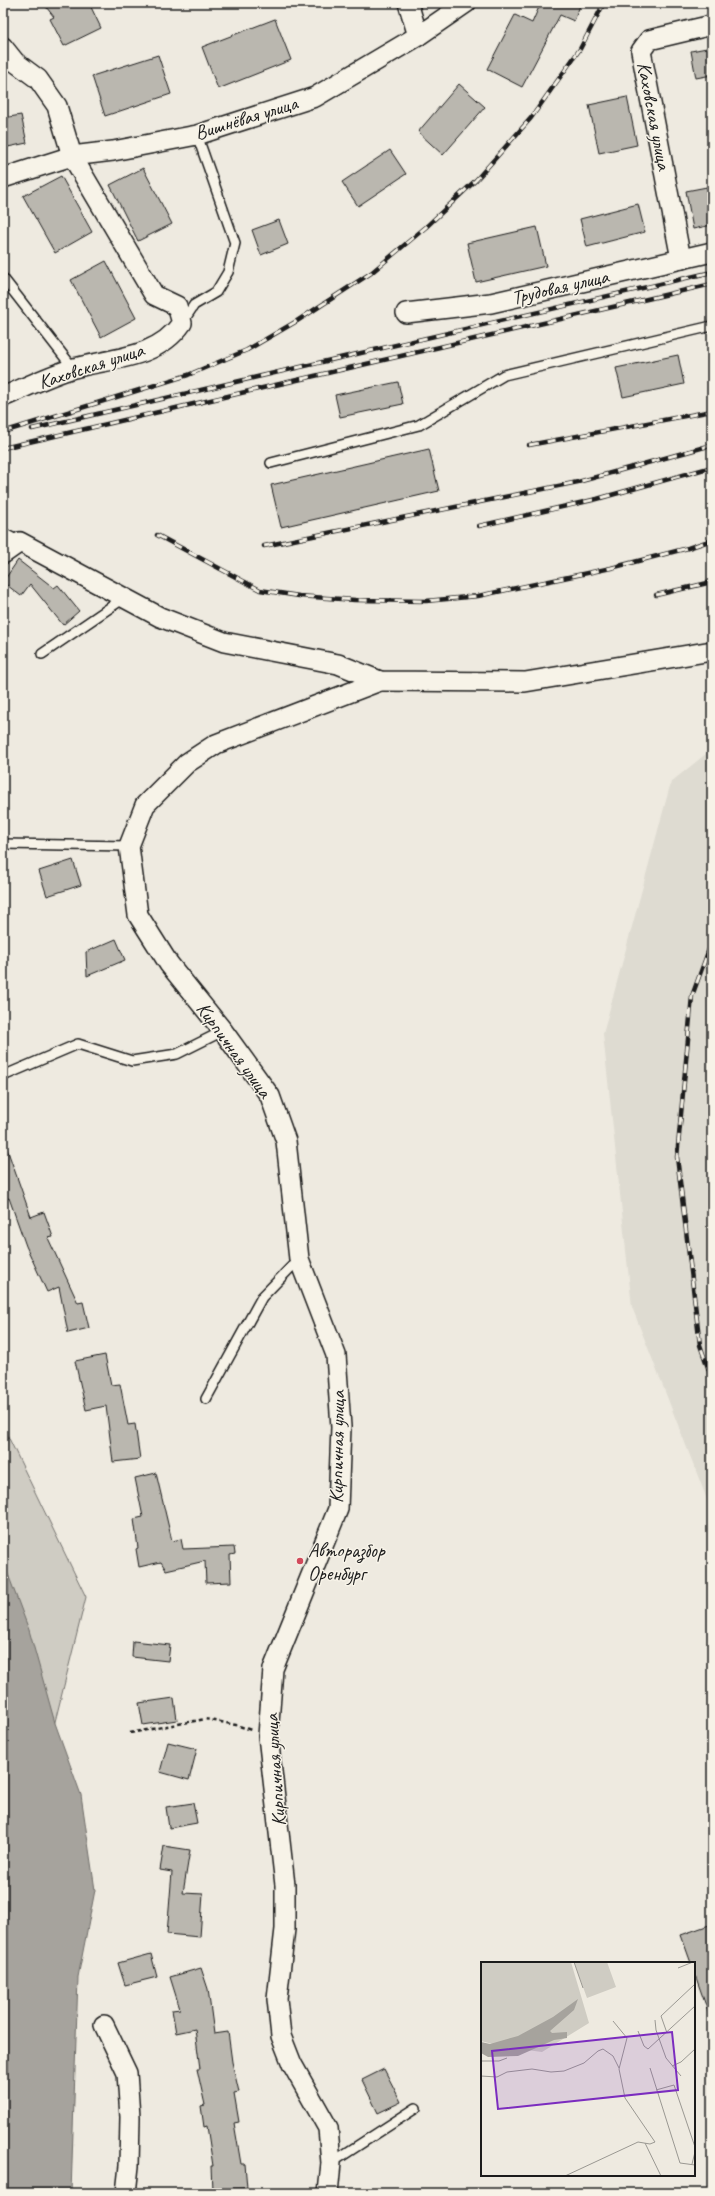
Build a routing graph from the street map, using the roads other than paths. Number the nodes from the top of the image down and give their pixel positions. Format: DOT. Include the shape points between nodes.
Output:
graph roads {
  1 [pos="408,3"];
  2 [pos="466,3"];
  3 [pos="712,25"];
  4 [pos="418,36"];
  5 [pos="3,47"];
  6 [pos="9,64"];
  7 [pos="197,135"];
  8 [pos="72,156"];
  9 [pos="3,178"];
  10 [pos="712,252"];
  11 [pos="681,259"];
  12 [pos="3,278"];
  13 [pos="406,313"];
  14 [pos="182,323"];
  15 [pos="712,326"];
  16 [pos="73,368"];
  17 [pos="3,397"];
  18 [pos="271,463"];
  19 [pos="3,533"];
  20 [pos="20,542"];
  21 [pos="3,554"];
  22 [pos="124,598"];
  23 [pos="712,651"];
  24 [pos="42,654"];
  25 [pos="380,681"];
  26 [pos="3,844"];
  27 [pos="129,846"];
  28 [pos="222,1031"];
  29 [pos="3,1076"];
  30 [pos="299,1259"];
  31 [pos="206,1399"];
  32 [pos="104,2025"];
  33 [pos="416,2108"];
  34 [pos="331,2163"];
  35 [pos="126,2193"];
  36 [pos="328,2193"];
  1 -- 4 [label="street"];
  2 -- 4 [label="street, Вишнёвая улица"];
  3 -- 11 [label="street, Каховская улица" via="649,40 641,51"];
  4 -- 7 [label="street, Вишнёвая улица" via="315,97"];
  5 -- 6 [label="street"];
  6 -- 8 [label="street" via="38,79 57,106"];
  7 -- 8 [label="street, Вишнёвая улица"];
  7 -- 14 [label="lane" via="235,243 228,272 216,292 194,305"];
  8 -- 9 [label="street, Вишнёвая улица"];
  8 -- 14 [label="street" via="154,295 177,306"];
  10 -- 11 [label="street, Трудовая улица"];
  11 -- 13 [label="street, Трудовая улица" via="491,303"];
  12 -- 16 [label="lane"];
  14 -- 16 [label="street, Каховская улица" via="174,335 137,356"];
  15 -- 18 [label="lane" via="504,375 418,424"];
  16 -- 17 [label="street, Каховская улица"];
  19 -- 20 [label="lane"];
  20 -- 21 [label="street"];
  20 -- 22 [label="street"];
  22 -- 24 [label="lane"];
  22 -- 25 [label="street" via="160,617 224,642 338,664"];
  23 -- 25 [label="street" via="525,682"];
  25 -- 27 [label="street, Кирпичная улица" via="216,744 187,763 146,805"];
  26 -- 27 [label="lane"];
  27 -- 28 [label="street, Кирпичная улица" via="138,915 168,964"];
  28 -- 29 [label="lane" via="177,1054 132,1061 78,1044"];
  28 -- 30 [label="street, Кирпичная улица" via="270,1096 286,1141"];
  30 -- 31 [label="lane" via="262,1297"];
  30 -- 34 [label="street, Кирпичная улица" via="336,1355 341,1427 338,1509 273,1669 268,1736 285,1885 285,1929 277,1999 280,2036 292,2064 328,2128"];
  32 -- 35 [label="street" via="127,2073 130,2117"];
  33 -- 34 [label="lane"];
  34 -- 36 [label="street, Кирпичная улица"];
}
